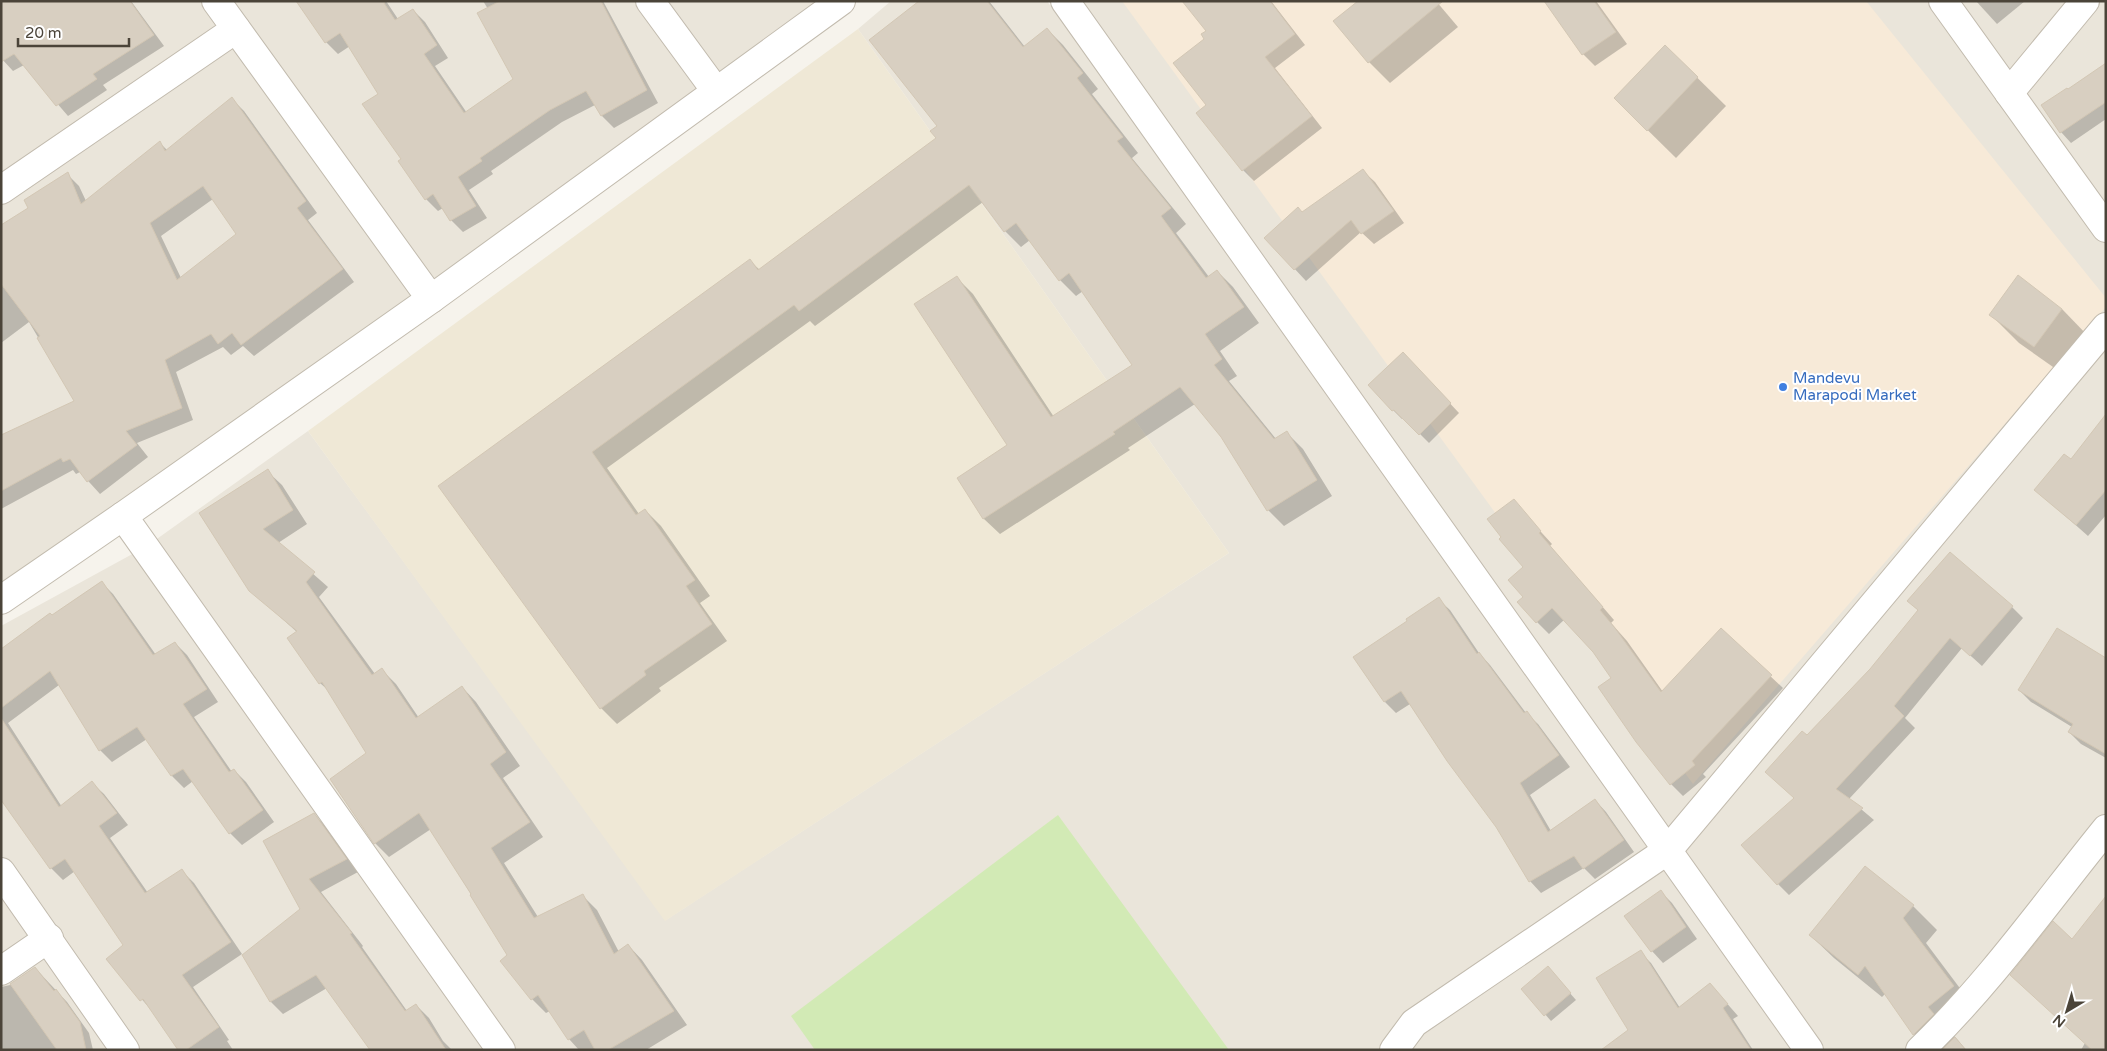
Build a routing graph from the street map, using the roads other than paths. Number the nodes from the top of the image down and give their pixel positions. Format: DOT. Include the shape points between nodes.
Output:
graph roads {
  1 [pos="216,1"];
  2 [pos="650,1"];
  3 [pos="841,1"];
  4 [pos="1065,1"];
  5 [pos="1943,1"];
  6 [pos="2085,1"];
  7 [pos="236,29"];
  8 [pos="716,91"];
  9 [pos="2009,93"];
  10 [pos="1,190"];
  11 [pos="2106,228"];
  12 [pos="431,299"];
  13 [pos="2106,327"];
  14 [pos="123,516"];
  15 [pos="1,600"];
  16 [pos="2106,829"];
  17 [pos="1668,850"];
  18 [pos="1,872"];
  19 [pos="49,938"];
  20 [pos="1,971"];
  21 [pos="125,1050"];
  22 [pos="501,1050"];
  23 [pos="1394,1050"];
  24 [pos="1809,1050"];
  25 [pos="1920,1050"];
  1 -- 7 [label="street"];
  2 -- 8 [label="street"];
  3 -- 8 [label="street"];
  4 -- 17 [label="street"];
  5 -- 9 [label="street"];
  6 -- 9 [label="street"];
  7 -- 10 [label="street"];
  7 -- 12 [label="street"];
  8 -- 12 [label="street"];
  9 -- 11 [label="street"];
  12 -- 14 [label="street"];
  13 -- 17 [label="street"];
  14 -- 15 [label="street"];
  14 -- 22 [label="street"];
  16 -- 25 [label="street" via="1988,975"];
  17 -- 23 [label="street" via="1414,1023"];
  17 -- 24 [label="street"];
  18 -- 19 [label="street"];
  19 -- 20 [label="street"];
  19 -- 21 [label="street"];
}
